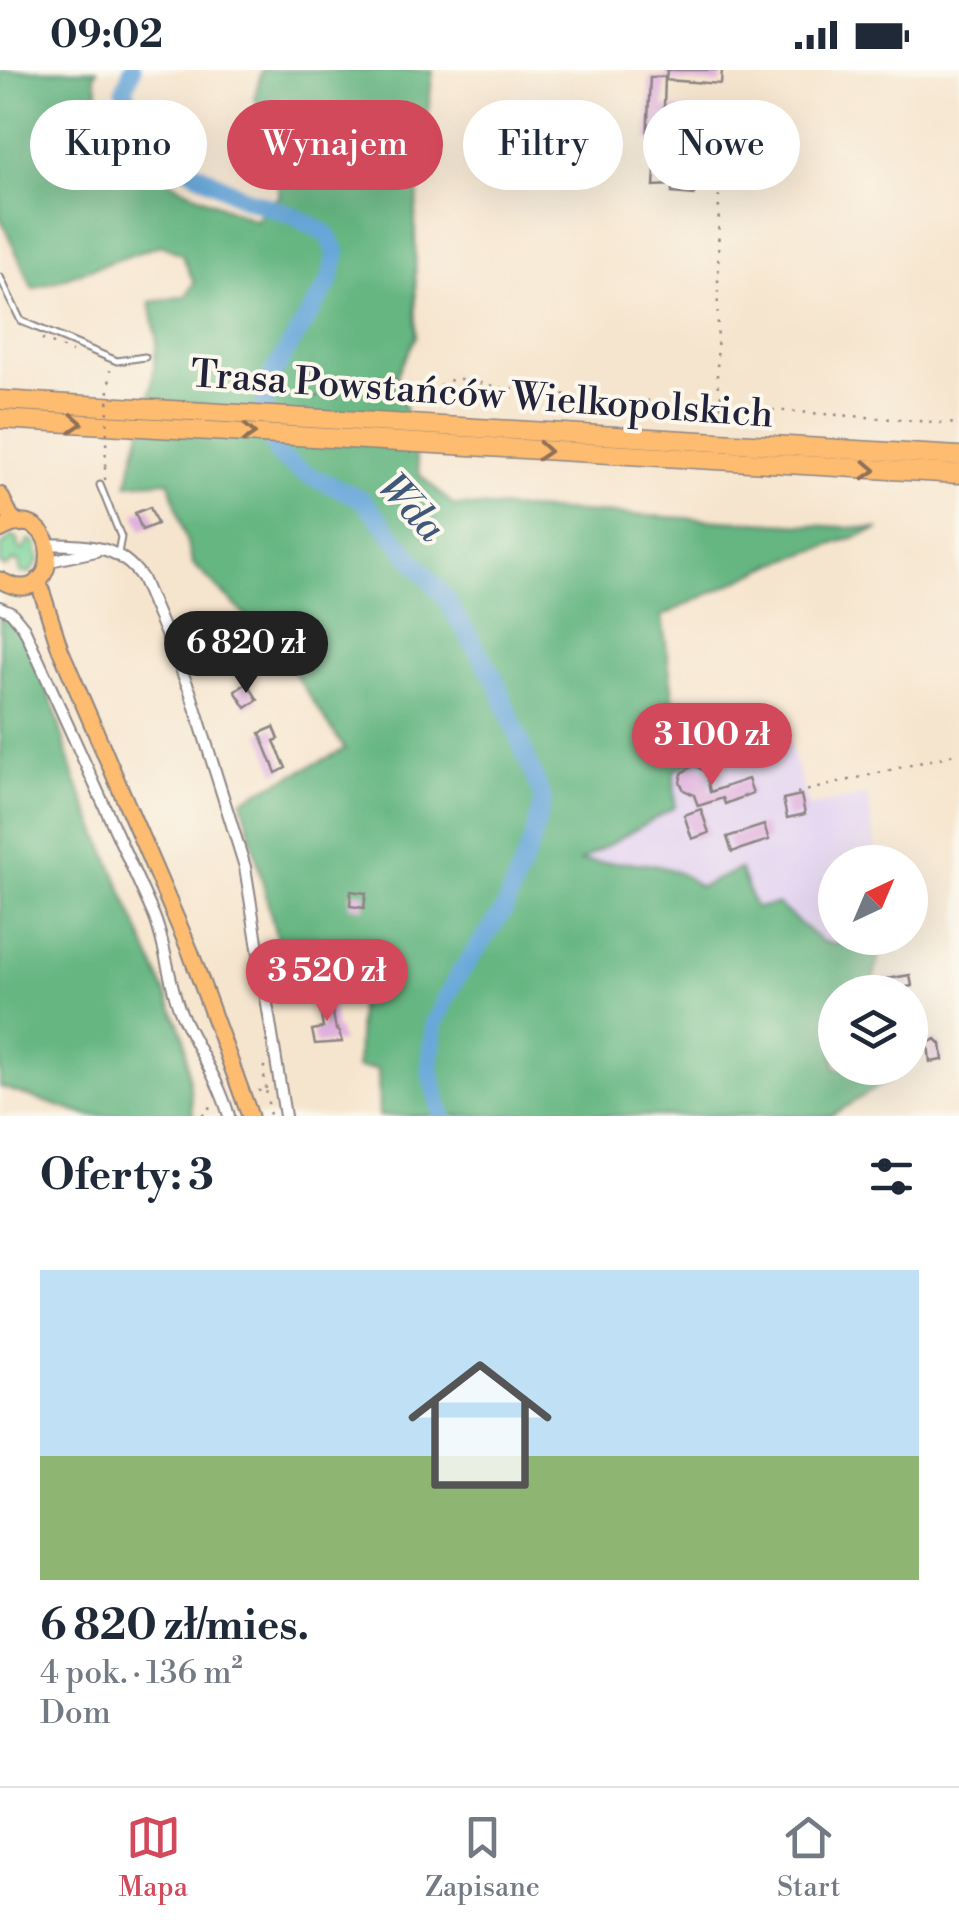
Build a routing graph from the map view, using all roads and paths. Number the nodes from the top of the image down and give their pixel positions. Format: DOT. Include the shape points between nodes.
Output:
graph roads {
  1 [pos="719,190"];
  2 [pos="0,276"];
  3 [pos="145,358"];
  4 [pos="110,370"];
  5 [pos="306,394"];
  6 [pos="0,400"];
  7 [pos="729,406"];
  8 [pos="0,418"];
  9 [pos="959,424"];
  10 [pos="448,435"];
  11 [pos="959,456"];
  12 [pos="959,474"];
  13 [pos="100,485"];
  14 [pos="0,495"];
  15 [pos="19,524"];
  16 [pos="0,530"];
  17 [pos="48,544"];
  18 [pos="112,551"];
  19 [pos="50,561"];
  20 [pos="0,580"];
  21 [pos="30,583"];
  22 [pos="0,607"];
  23 [pos="959,753"];
  24 [pos="797,793"];
  25 [pos="258,1091"];
  26 [pos="214,1106"];
  27 [pos="203,1116"];
  28 [pos="229,1116"];
  29 [pos="250,1116"];
  30 [pos="270,1116"];
  31 [pos="285,1116"];
  1 -- 7 [label="path" via="716,380"];
  2 -- 3 [label="lane" via="21,322 117,361"];
  4 -- 13 [label="path, bridge"];
  5 -- 7 [label="path" via="411,398 456,378 502,388"];
  6 -- 10 [label="highway, Trasa Powstańców Wielkopolskich"];
  7 -- 9 [label="path"];
  8 -- 10 [label="highway, Trasa Powstańców Wielkopolskich, one-way"];
  10 -- 11 [label="highway, Trasa Powstańców Wielkopolskich"];
  10 -- 12 [label="highway, Trasa Powstańców Wielkopolskich, one-way"];
  13 -- 18 [label="lane" via="120,537"];
  14 -- 15 [label="main road"];
  15 -- 16 [label="main road"];
  15 -- 17 [label="main road" via="39,531"];
  17 -- 18 [label="street"];
  17 -- 19 [label="main road"];
  18 -- 19 [label="street"];
  18 -- 31 [label="street" via="142,578 190,691 227,805 245,867"];
  19 -- 21 [label="main road"];
  20 -- 21 [label="main road"];
  21 -- 29 [label="main road" via="190,951"];
  22 -- 28 [label="street" via="24,628 154,916 180,1011"];
  23 -- 24 [label="path"];
  25 -- 30 [label="path" via="266,1088"];
  26 -- 27 [label="path"];
}
